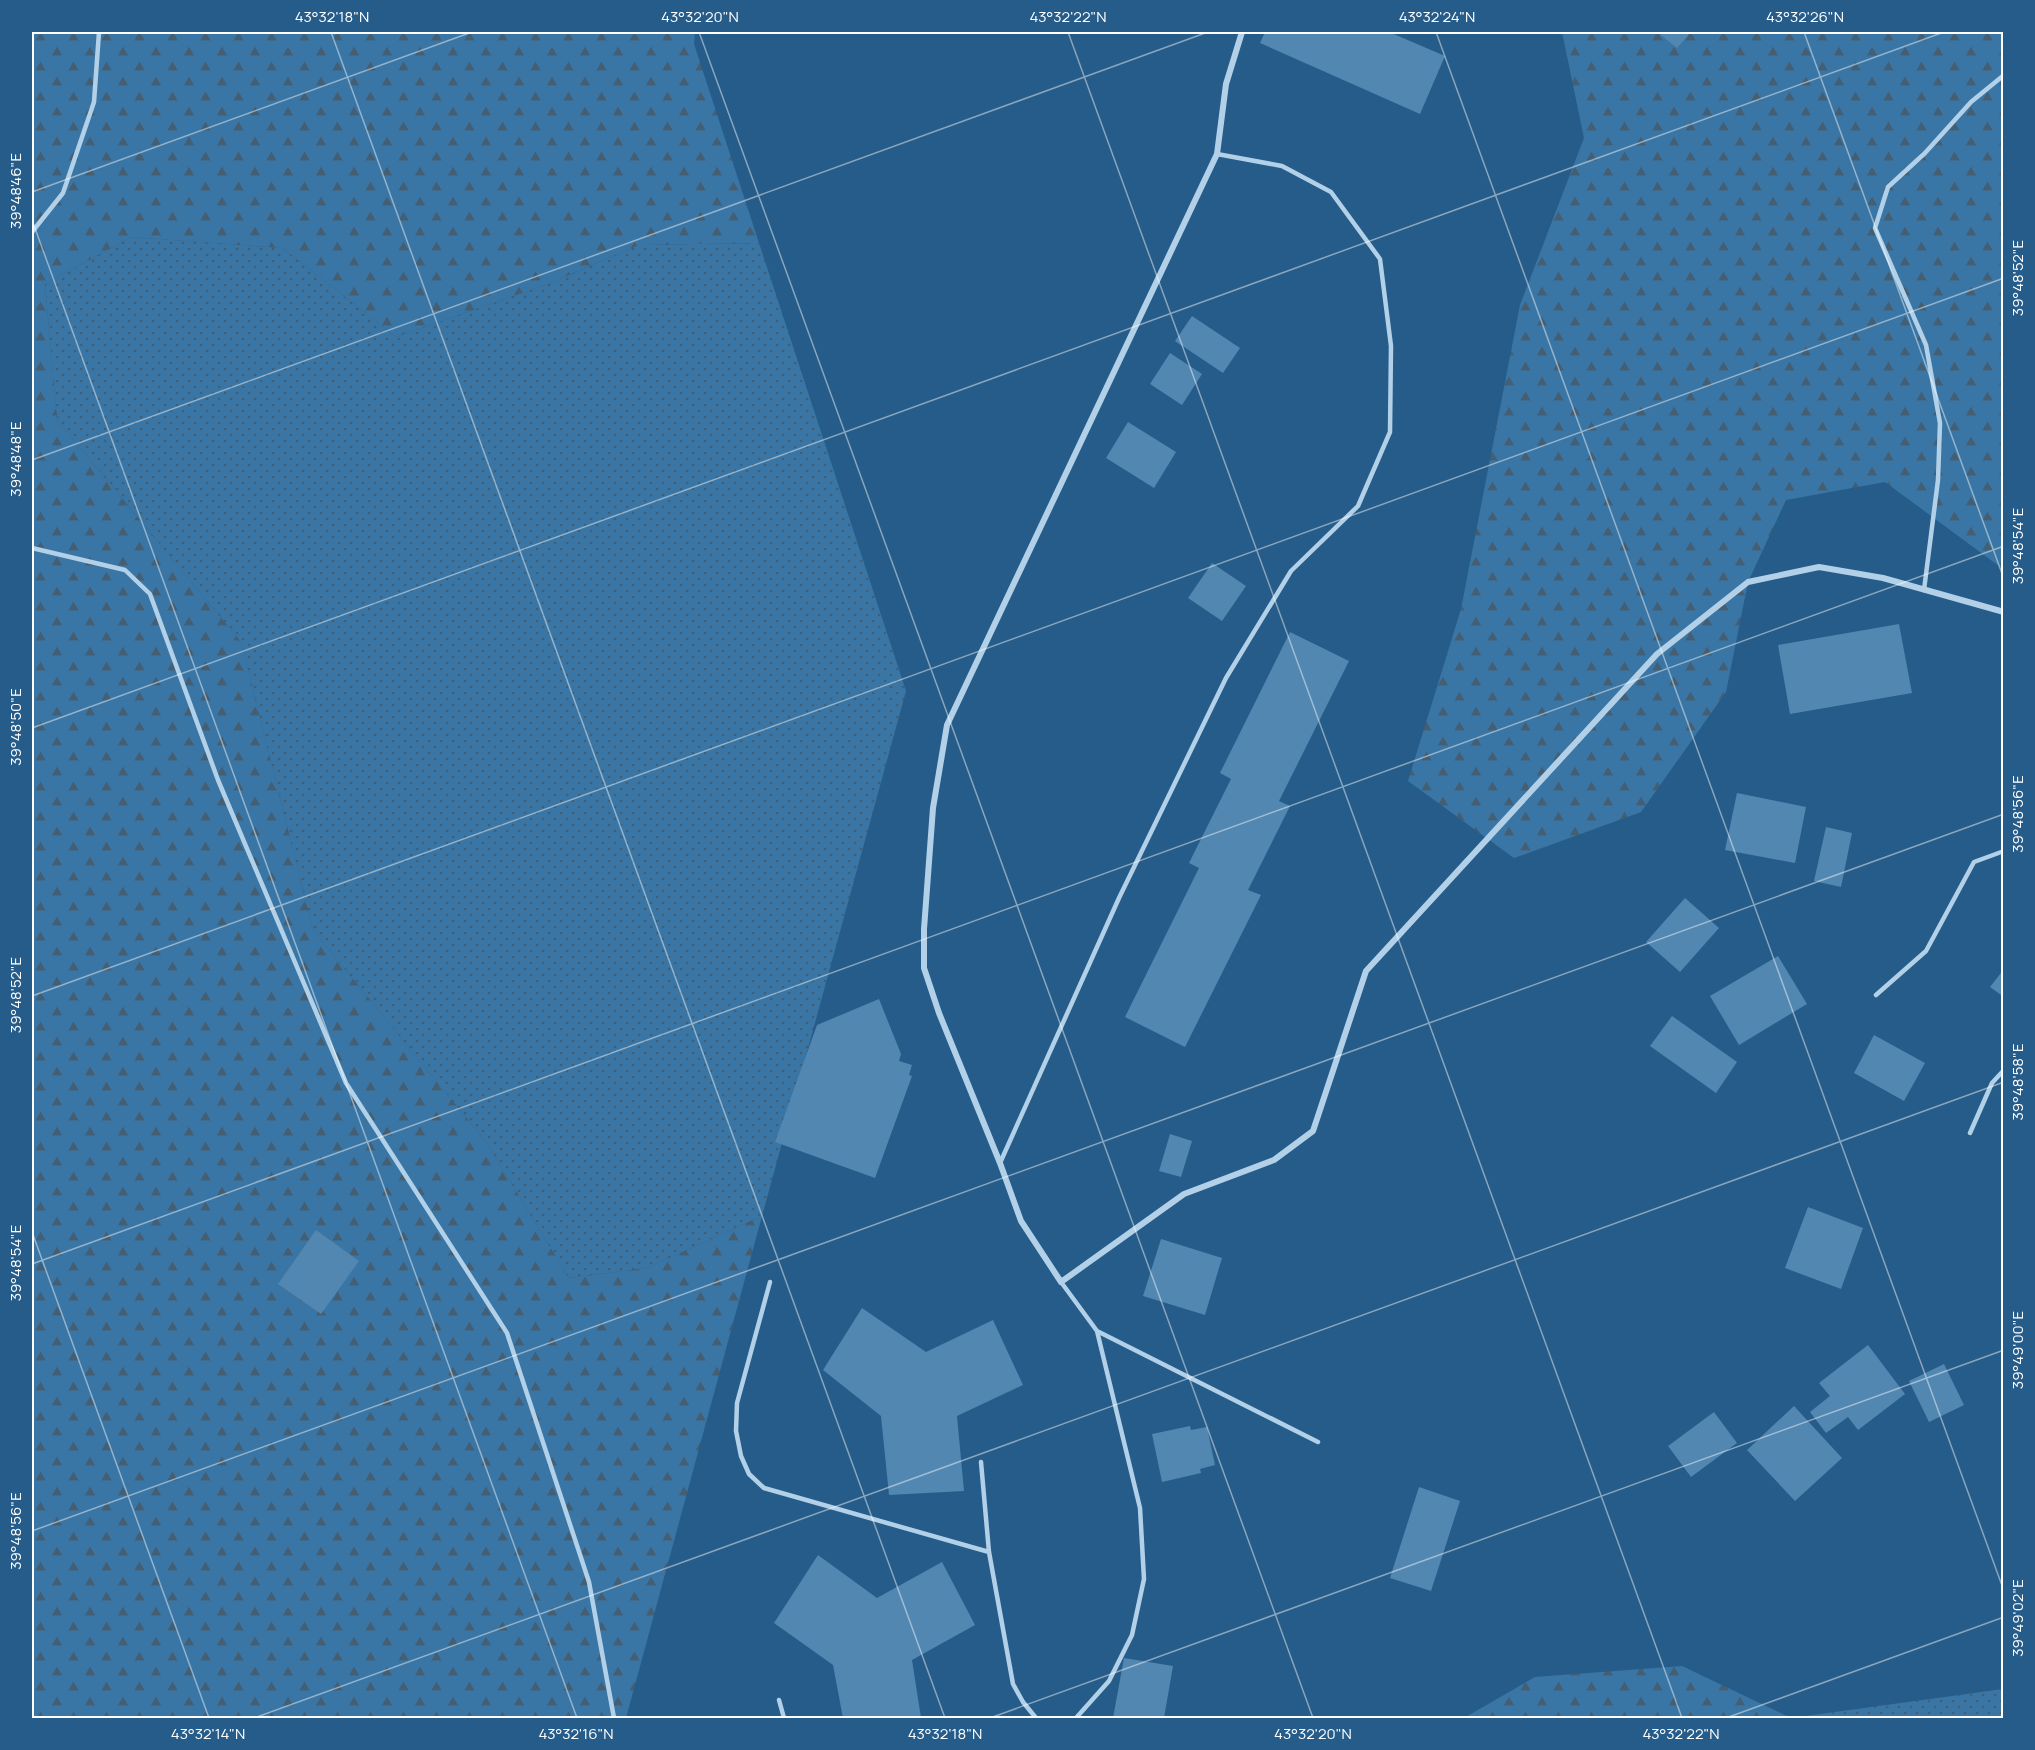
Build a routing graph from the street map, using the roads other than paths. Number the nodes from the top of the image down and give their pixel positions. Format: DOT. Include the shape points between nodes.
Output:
graph roads {
  1 [pos="99,32"];
  2 [pos="1242,32"];
  3 [pos="2004,75"];
  4 [pos="1217,154"];
  5 [pos="32,232"];
  6 [pos="32,548"];
  7 [pos="1924,590"];
  8 [pos="2004,612"];
  9 [pos="2004,851"];
  10 [pos="1876,995"];
  11 [pos="2004,1070"];
  12 [pos="1970,1133"];
  13 [pos="1000,1162"];
  14 [pos="770,1282"];
  15 [pos="1061,1282"];
  16 [pos="1097,1331"];
  17 [pos="1318,1442"];
  18 [pos="981,1462"];
  19 [pos="989,1552"];
  20 [pos="779,1700"];
  21 [pos="614,1719"];
  22 [pos="784,1719"];
  23 [pos="1036,1719"];
  24 [pos="1076,1719"];
  1 -- 5 [label="lane" via="91,112 63,194"];
  2 -- 4 [label="street" via="1226,84"];
  3 -- 7 [label="lane" via="1971,102 1888,187 1875,228 1926,345 1940,423 1938,480"];
  4 -- 13 [label="street" via="947,725 933,808 924,968"];
  4 -- 13 [label="lane" via="1282,166 1331,192 1380,259 1391,346 1390,432 1358,506 1291,571 1226,678 1119,898"];
  6 -- 21 [label="lane" via="125,570 150,594 218,780 346,1083 507,1333 589,1582"];
  7 -- 8 [label="street"];
  7 -- 15 [label="street" via="1819,567 1748,582 1657,654 1366,971 1312,1131 1274,1160 1184,1194"];
  9 -- 10 [label="lane" via="1974,862 1926,951"];
  11 -- 12 [label="lane" via="1992,1083"];
  13 -- 15 [label="street" via="1021,1221"];
  14 -- 19 [label="lane" via="737,1403 736,1431 749,1474 764,1488"];
  15 -- 16 [label="lane"];
  16 -- 17 [label="lane"];
  16 -- 24 [label="lane" via="1140,1508 1144,1579 1132,1635 1109,1682"];
  18 -- 19 [label="lane"];
  19 -- 23 [label="lane" via="1013,1684"];
  20 -- 22 [label="lane"];
}
